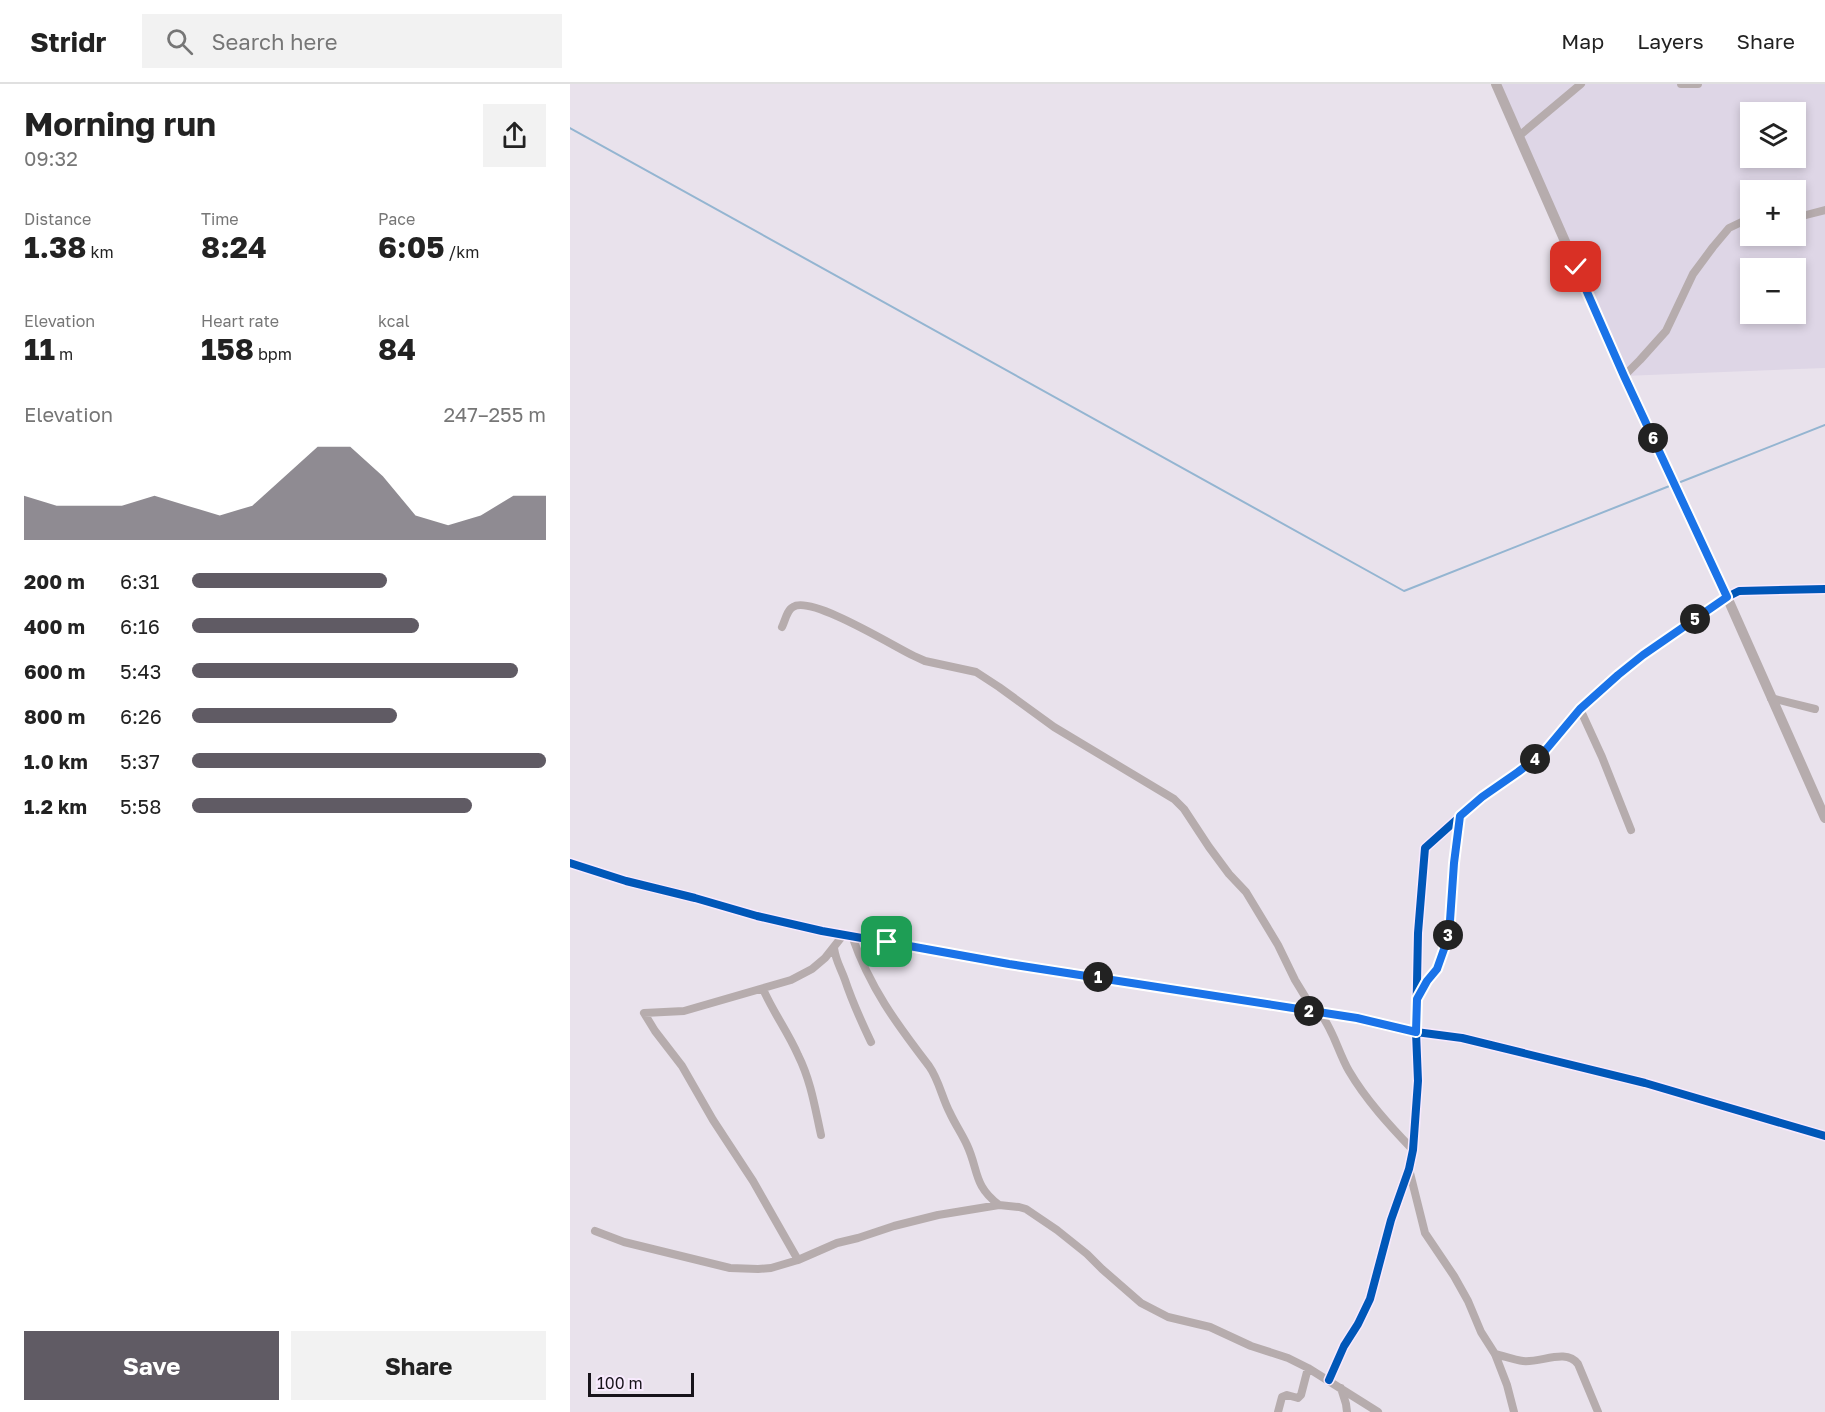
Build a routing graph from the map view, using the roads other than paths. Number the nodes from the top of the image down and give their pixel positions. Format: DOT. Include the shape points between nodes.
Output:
graph roads {
  1 [pos="1496,84"];
  2 [pos="1581,84"];
  3 [pos="1681,84"];
  4 [pos="1698,84"];
  5 [pos="1519,136"];
  6 [pos="1825,210"];
  7 [pos="1806,215"];
  8 [pos="1740,223"];
  9 [pos="1624,376"];
  10 [pos="1825,589"];
  11 [pos="1727,597"];
  12 [pos="782,627"];
  13 [pos="1771,698"];
  14 [pos="1815,708"];
  15 [pos="1580,709"];
  16 [pos="1460,816"];
  17 [pos="1825,818"];
  18 [pos="1631,830"];
  19 [pos="570,863"];
  20 [pos="848,935"];
  21 [pos="834,948"];
  22 [pos="763,989"];
  23 [pos="1417,999"];
  24 [pos="1308,1011"];
  25 [pos="1320,1013"];
  26 [pos="1416,1032"];
  27 [pos="871,1042"];
  28 [pos="821,1136"];
  29 [pos="1825,1136"];
  30 [pos="1413,1150"];
  31 [pos="1409,1168"];
  32 [pos="999,1205"];
  33 [pos="595,1231"];
  34 [pos="798,1260"];
  35 [pos="1495,1354"];
  36 [pos="1308,1368"];
  37 [pos="1329,1380"];
  38 [pos="1341,1388"];
  39 [pos="1370,1409"];
  40 [pos="1278,1412"];
  41 [pos="1347,1412"];
  42 [pos="1378,1412"];
  43 [pos="1514,1412"];
  44 [pos="1598,1412"];
  1 -- 5 [label="street"];
  2 -- 5 [label="street"];
  3 -- 4 [label="street"];
  5 -- 9 [label="street"];
  6 -- 7 [label="street"];
  8 -- 9 [label="street" via="1729,228 1693,274 1666,332"];
  9 -- 11 [label="street"];
  10 -- 11 [label="street" via="1739,591"];
  11 -- 13 [label="street"];
  11 -- 15 [label="street" via="1643,655"];
  12 -- 24 [label="street" via="794,606 809,606 844,619 926,661 976,672 1053,727 1174,799 1246,892 1306,998"];
  13 -- 14 [label="street"];
  13 -- 17 [label="street"];
  15 -- 16 [label="street" via="1544,752"];
  15 -- 18 [label="street"];
  16 -- 23 [label="street" via="1449,935 1437,969"];
  16 -- 23 [label="street" via="1425,848"];
  19 -- 20 [label="street" via="758,916"];
  20 -- 21 [label="street"];
  20 -- 24 [label="street"];
  20 -- 32 [label="street" via="884,1004 936,1078 970,1150 983,1191"];
  21 -- 22 [label="street" via="802,975"];
  21 -- 27 [label="street" via="837,964"];
  22 -- 28 [label="street" via="808,1078"];
  22 -- 34 [label="street" via="684,1011 644,1012 682,1066"];
  23 -- 26 [label="street"];
  24 -- 25 [label="street"];
  25 -- 26 [label="street"];
  25 -- 30 [label="street" via="1361,1090"];
  26 -- 29 [label="street" via="1462,1038 1581,1066"];
  26 -- 30 [label="street" via="1418,1081"];
  30 -- 31 [label="street"];
  31 -- 35 [label="street" via="1425,1233 1454,1276"];
  31 -- 37 [label="street" via="1370,1299"];
  32 -- 34 [label="street" via="894,1226 837,1243"];
  32 -- 36 [label="street" via="1026,1209 1057,1230 1152,1309 1210,1327"];
  33 -- 34 [label="street" via="730,1268 771,1268"];
  35 -- 43 [label="street"];
  35 -- 44 [label="street" via="1522,1361 1562,1356 1574,1359"];
  36 -- 37 [label="street"];
  36 -- 40 [label="street" via="1301,1395 1282,1397"];
  37 -- 38 [label="street"];
  38 -- 39 [label="street"];
  38 -- 41 [label="street"];
  39 -- 42 [label="street"];
}
